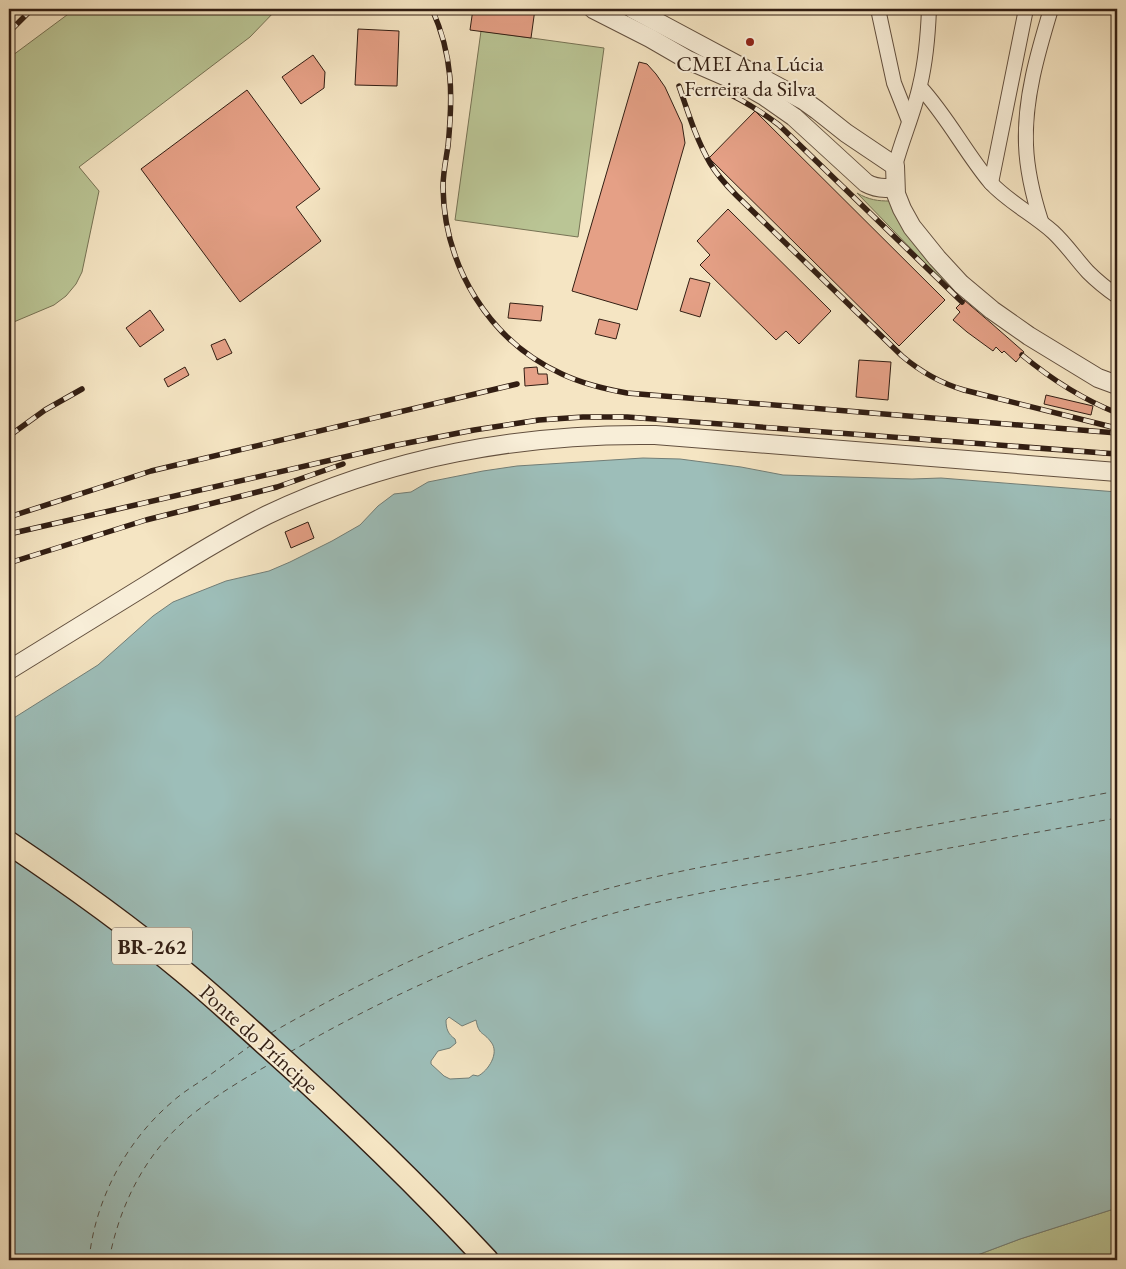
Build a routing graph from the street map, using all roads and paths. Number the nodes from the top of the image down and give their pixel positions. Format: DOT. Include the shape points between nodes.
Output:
graph roads {
  1 [pos="594,9"];
  2 [pos="633,9"];
  3 [pos="878,9"];
  4 [pos="929,9"];
  5 [pos="1026,9"];
  6 [pos="1051,9"];
  7 [pos="920,88"];
  8 [pos="909,121"];
  9 [pos="895,166"];
  10 [pos="991,183"];
  11 [pos="895,188"];
  12 [pos="1041,221"];
  13 [pos="1117,296"];
  14 [pos="1117,385"];
  15 [pos="1117,472"];
  16 [pos="9,670"];
  17 [pos="9,843"];
  18 [pos="9,859"];
  19 [pos="468,1260"];
  20 [pos="487,1260"];
  1 -- 11 [label="street" via="688,60 764,96 794,117 866,183 878,188"];
  2 -- 9 [label="street" via="803,100"];
  3 -- 8 [label="street" via="894,83"];
  4 -- 7 [label="street"];
  5 -- 10 [label="street"];
  6 -- 12 [label="street" via="1028,102 1026,134 1029,176"];
  7 -- 8 [label="street"];
  7 -- 10 [label="street"];
  8 -- 9 [label="street"];
  9 -- 11 [label="street"];
  10 -- 12 [label="street"];
  11 -- 14 [label="street" via="912,227 961,284 1029,336 1098,378"];
  12 -- 13 [label="street" via="1104,287"];
  15 -- 16 [label="street" via="655,435 549,439 477,448 364,476 267,515"];
  17 -- 20 [label="main road, Ponte do Príncipe / BR-262" via="180,968 358,1128"];
  18 -- 19 [label="main road, Ponte do Príncipe / BR-262" via="119,938 208,1010 349,1138"];
}
